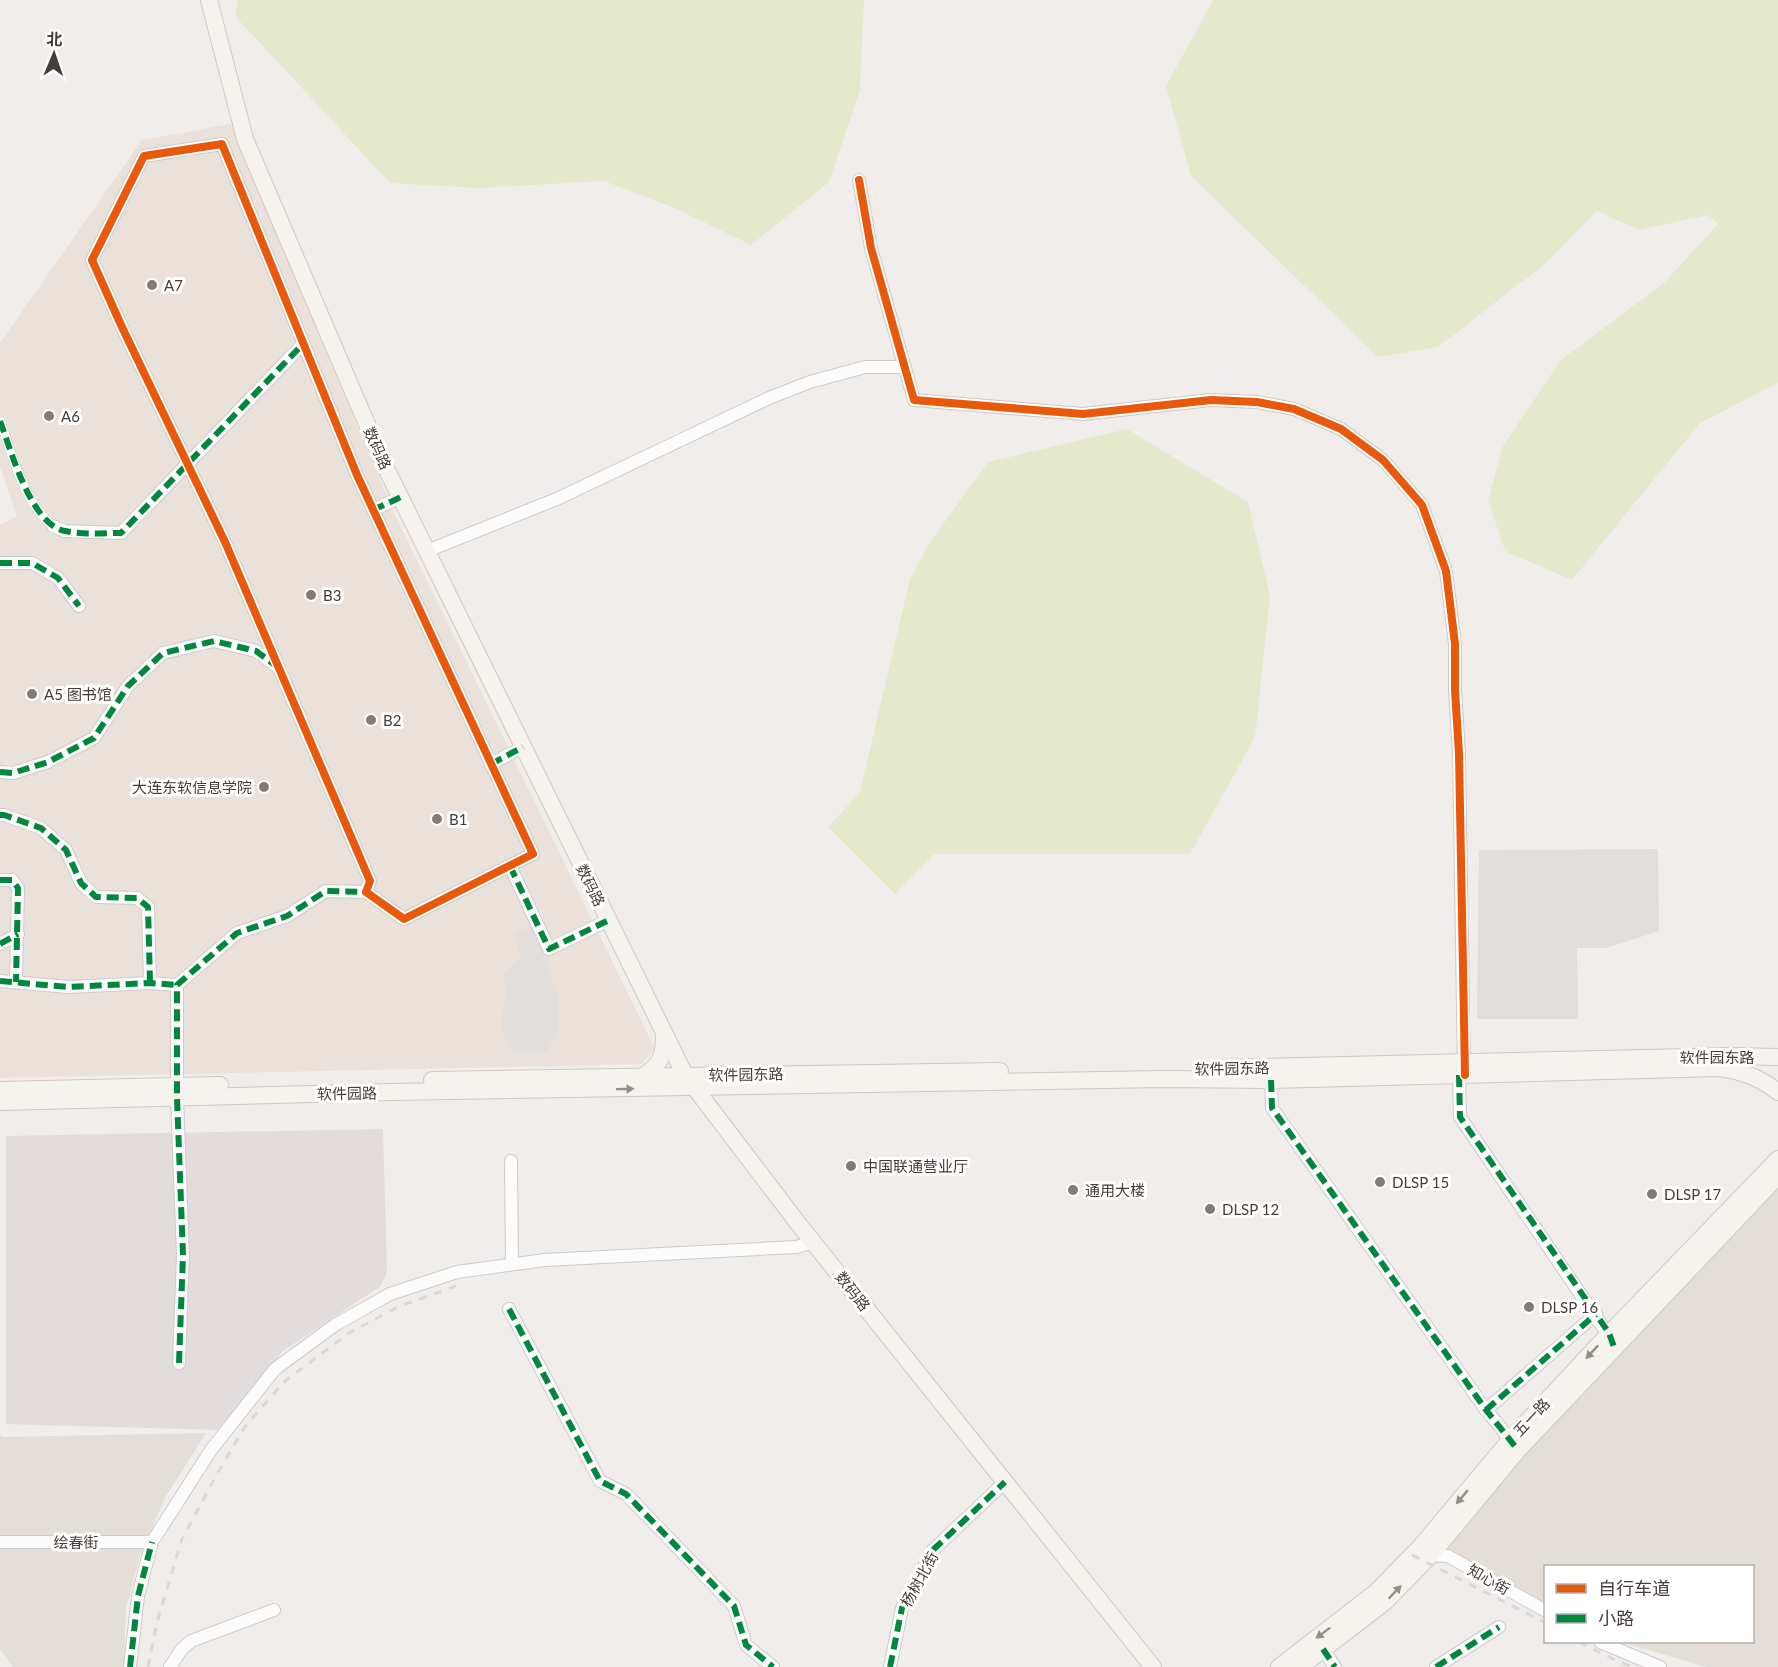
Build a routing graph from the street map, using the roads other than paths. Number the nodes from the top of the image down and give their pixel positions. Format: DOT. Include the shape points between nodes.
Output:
graph roads {
  1 [pos="209,0"];
  2 [pos="859,180"];
  3 [pos="303,344"];
  4 [pos="905,367"];
  5 [pos="0,421"];
  6 [pos="188,465"];
  7 [pos="400,497"];
  8 [pos="373,510"];
  9 [pos="53,526"];
  10 [pos="427,551"];
  11 [pos="0,563"];
  12 [pos="79,606"];
  13 [pos="277,667"];
  14 [pos="523,747"];
  15 [pos="491,764"];
  16 [pos="0,772"];
  17 [pos="0,815"];
  18 [pos="510,866"];
  19 [pos="0,880"];
  20 [pos="366,892"];
  21 [pos="609,920"];
  22 [pos="18,934"];
  23 [pos="0,944"];
  24 [pos="0,981"];
  25 [pos="16,982"];
  26 [pos="150,983"];
  27 [pos="177,985"];
  28 [pos="664,1033"];
  29 [pos="1778,1057"];
  30 [pos="1462,1071"];
  31 [pos="643,1076"];
  32 [pos="1271,1080"];
  33 [pos="689,1081"];
  34 [pos="727,1087"];
  35 [pos="0,1090"];
  36 [pos="177,1092"];
  37 [pos="1778,1092"];
  38 [pos="0,1102"];
  39 [pos="717,1118"];
  40 [pos="1778,1158"];
  41 [pos="511,1161"];
  42 [pos="1778,1176"];
  43 [pos="814,1242"];
  44 [pos="512,1264"];
  45 [pos="509,1308"];
  46 [pos="1596,1314"];
  47 [pos="1612,1340"];
  48 [pos="179,1363"];
  49 [pos="1486,1410"];
  50 [pos="1514,1445"];
  51 [pos="1005,1482"];
  52 [pos="0,1542"];
  53 [pos="152,1542"];
  54 [pos="1431,1555"];
  55 [pos="274,1610"];
  56 [pos="1544,1610"];
  57 [pos="1499,1627"];
  58 [pos="1605,1643"];
  59 [pos="1323,1650"];
  60 [pos="130,1667"];
  61 [pos="170,1667"];
  62 [pos="773,1667"];
  63 [pos="890,1667"];
  64 [pos="1153,1667"];
  65 [pos="1279,1667"];
  66 [pos="1300,1667"];
  67 [pos="1335,1667"];
  68 [pos="1436,1667"];
  69 [pos="1660,1667"];
  1 -- 7 [label="main road, 数码路" via="245,139"];
  2 -- 4 [label="street" via="871,248"];
  3 -- 6 [label="street"];
  3 -- 6 [label="street" via="222,144 144,156 92,260"];
  3 -- 8 [label="street"];
  4 -- 10 [label="street" via="865,367 810,382 559,498"];
  4 -- 30 [label="street" via="914,400 1083,414 1211,400 1294,409 1341,429 1383,460 1422,505 1446,571 1455,644"];
  5 -- 9 [label="street" via="21,477 42,517"];
  6 -- 9 [label="street" via="121,533 64,531"];
  6 -- 13 [label="street"];
  7 -- 8 [label="street"];
  7 -- 10 [label="main road, 数码路"];
  8 -- 15 [label="street"];
  10 -- 14 [label="main road, 数码路"];
  11 -- 12 [label="street" via="32,563 58,578"];
  13 -- 16 [label="street" via="256,651 214,642 163,653 128,686 94,738 48,762 12,773"];
  13 -- 20 [label="street" via="370,881"];
  14 -- 15 [label="street"];
  14 -- 21 [label="main road, 数码路"];
  15 -- 18 [label="street" via="533,854"];
  17 -- 26 [label="street" via="41,828 66,850 81,883 96,897 137,898 148,907"];
  18 -- 20 [label="street" via="404,919"];
  18 -- 21 [label="street" via="549,949"];
  19 -- 22 [label="street" via="12,880 18,888"];
  20 -- 27 [label="street" via="326,891 287,916 237,933"];
  21 -- 28 [label="main road, 数码路"];
  22 -- 23 [label="street"];
  22 -- 25 [label="street"];
  24 -- 25 [label="street"];
  25 -- 26 [label="street" via="68,987"];
  26 -- 27 [label="street"];
  27 -- 36 [label="street"];
  28 -- 31 [label="main road" via="660,1060 655,1069"];
  28 -- 33 [label="main road, 数码路"];
  29 -- 30 [label="main road, 软件园东路"];
  30 -- 32 [label="main road, 软件园东路"];
  30 -- 33 [label="main road, 软件园东路" via="1086,1070"];
  30 -- 37 [label="main road, 软件园东路" via="1718,1068 1759,1078"];
  30 -- 46 [label="street" via="1460,1117"];
  31 -- 33 [label="main road, 软件园路"];
  31 -- 36 [label="main road, 软件园路"];
  32 -- 34 [label="main road, 软件园东路"];
  32 -- 49 [label="street" via="1272,1108"];
  33 -- 34 [label="main road, 软件园东路"];
  36 -- 33 [label="main road, 软件园路, one-way" via="390,1092"];
  33 -- 39 [label="main road, 数码路"];
  34 -- 39 [label="main road" via="719,1097"];
  35 -- 36 [label="main road, 软件园路"];
  36 -- 38 [label="main road, 软件园路"];
  36 -- 48 [label="street" via="183,1255"];
  39 -- 43 [label="main road, 数码路"];
  40 -- 47 [label="main road, 五一路"];
  41 -- 44 [label="street"];
  42 -- 47 [label="main road, 五一路"];
  43 -- 44 [label="street" via="796,1247"];
  43 -- 51 [label="main road, 数码路"];
  44 -- 53 [label="street" via="457,1272 390,1294 335,1325 275,1370 211,1450"];
  45 -- 62 [label="street" via="600,1481 627,1494 734,1606 746,1645"];
  46 -- 47 [label="street"];
  46 -- 49 [label="street"];
  47 -- 50 [label="main road, 五一路"];
  49 -- 50 [label="street"];
  50 -- 54 [label="main road, 五一路"];
  50 -- 65 [label="main road, 五一路, one-way" via="1376,1593"];
  51 -- 63 [label="street, 杨树北街" via="933,1550 902,1608"];
  51 -- 64 [label="main road, 数码路"];
  52 -- 53 [label="street, 绘春街"];
  53 -- 60 [label="street" via="138,1596"];
  54 -- 56 [label="street, 知心街" via="1448,1556"];
  59 -- 54 [label="main road, 五一路, one-way" via="1385,1602"];
  55 -- 61 [label="street" via="191,1641"];
  57 -- 68 [label="street"];
  58 -- 69 [label="street"];
  59 -- 66 [label="main road, 五一路"];
  59 -- 67 [label="street"];
}
